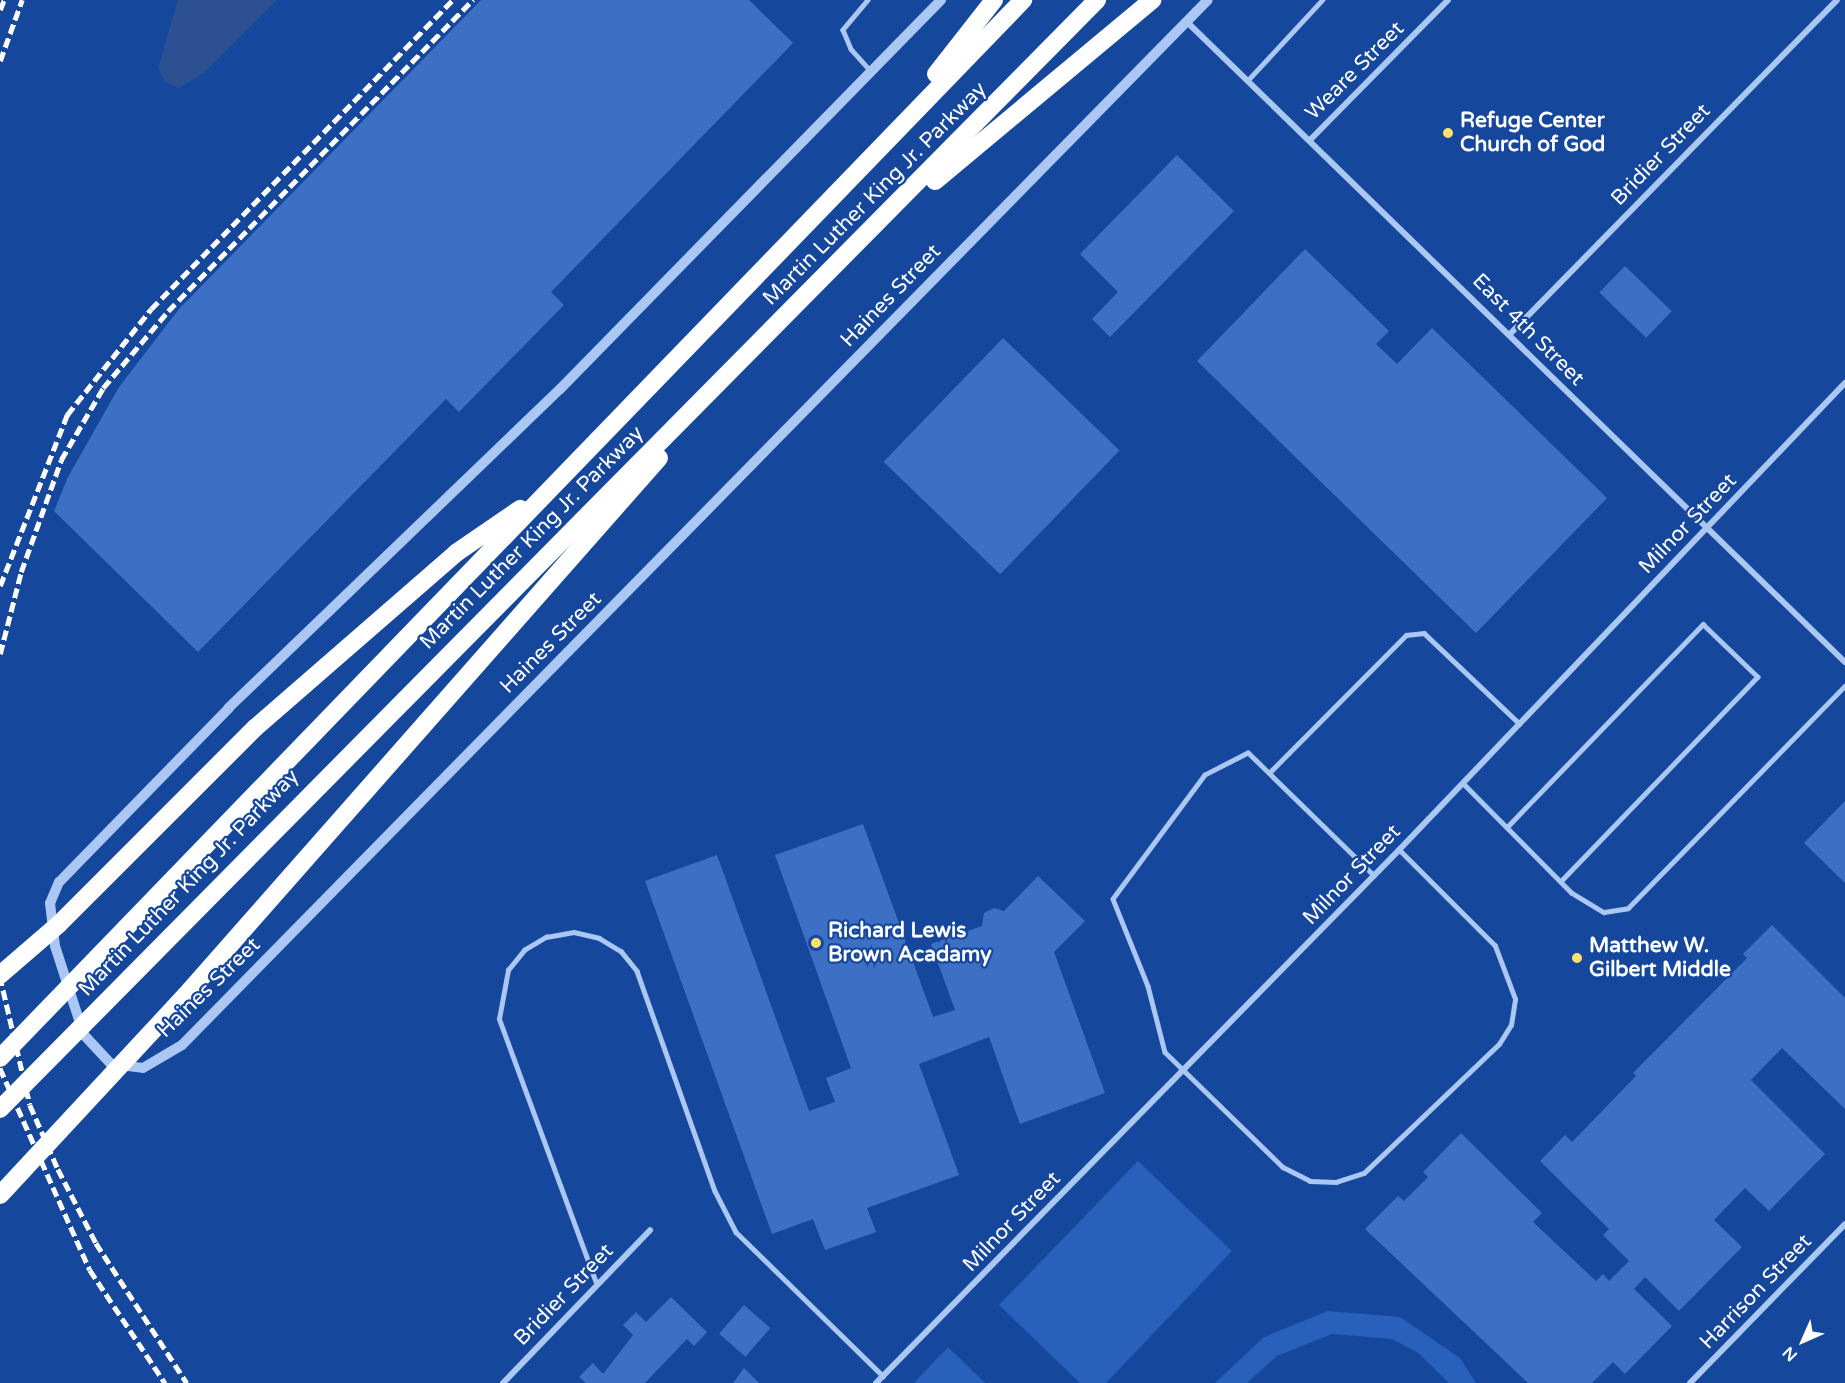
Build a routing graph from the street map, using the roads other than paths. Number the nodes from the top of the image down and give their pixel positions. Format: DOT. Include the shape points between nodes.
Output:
graph roads {
  1 [pos="868,0"];
  2 [pos="941,0"];
  3 [pos="994,0"];
  4 [pos="1023,0"];
  5 [pos="1097,0"];
  6 [pos="1152,0"];
  7 [pos="1208,0"];
  8 [pos="1322,0"];
  9 [pos="1448,0"];
  10 [pos="1837,0"];
  11 [pos="1187,22"];
  12 [pos="872,71"];
  13 [pos="1248,80"];
  14 [pos="1311,139"];
  15 [pos="879,147"];
  16 [pos="855,248"];
  17 [pos="1510,334"];
  18 [pos="753,350"];
  19 [pos="1845,383"];
  20 [pos="547,491"];
  21 [pos="1707,529"];
  22 [pos="1845,662"];
  23 [pos="1845,686"];
  24 [pos="1520,724"];
  25 [pos="1269,773"];
  26 [pos="1464,784"];
  27 [pos="1507,827"];
  28 [pos="1399,850"];
  29 [pos="1374,876"];
  30 [pos="1561,882"];
  31 [pos="0,975"];
  32 [pos="0,1058"];
  33 [pos="1182,1072"];
  34 [pos="0,1109"];
  35 [pos="2,1192"];
  36 [pos="1845,1224"];
  37 [pos="650,1230"];
  38 [pos="596,1283"];
  39 [pos="883,1376"];
  40 [pos="503,1383"];
  41 [pos="876,1383"];
  42 [pos="1690,1383"];
  1 -- 12 [label="lane" via="843,30"];
  2 -- 12 [label="street, Haines Street"];
  3 -- 15 [label="highway"];
  4 -- 15 [label="highway, Martin Luther King Jr. Parkway"];
  5 -- 16 [label="highway, Martin Luther King Jr. Parkway"];
  6 -- 16 [label="highway"];
  7 -- 11 [label="street, Haines Street"];
  8 -- 13 [label="lane"];
  9 -- 14 [label="street, Weare Street"];
  10 -- 17 [label="street, Bridier Street"];
  11 -- 12 [label="street, Haines Street" via="182,1045 143,1068 111,1065 84,1035 55,946 50,903 59,882 228,708 560,389"];
  11 -- 13 [label="street, East 4th Street"];
  13 -- 14 [label="street, East 4th Street"];
  14 -- 17 [label="street, East 4th Street"];
  15 -- 20 [label="highway, Martin Luther King Jr. Parkway"];
  16 -- 18 [label="highway, Martin Luther King Jr. Parkway"];
  17 -- 21 [label="street, East 4th Street"];
  18 -- 34 [label="highway, Martin Luther King Jr. Parkway"];
  18 -- 35 [label="highway" via="185,996"];
  19 -- 21 [label="street, Milnor Street"];
  20 -- 31 [label="highway" via="456,553 367,628 255,728 94,889"];
  20 -- 32 [label="highway, Martin Luther King Jr. Parkway"];
  21 -- 22 [label="street, East 4th Street"];
  21 -- 24 [label="street, Milnor Street"];
  23 -- 30 [label="lane" via="1628,908 1604,912"];
  24 -- 25 [label="lane" via="1424,633 1406,635"];
  24 -- 26 [label="street, Milnor Street"];
  25 -- 29 [label="lane"];
  25 -- 33 [label="lane" via="1248,753 1204,774 1113,899 1148,986 1165,1052"];
  26 -- 27 [label="lane"];
  26 -- 28 [label="street, Milnor Street"];
  27 -- 30 [label="lane"];
  27 -- 30 [label="lane" via="1703,624 1758,677"];
  28 -- 29 [label="street, Milnor Street"];
  28 -- 33 [label="lane" via="1495,946 1508,970 1515,999 1511,1025 1498,1044 1364,1173 1336,1182 1310,1181 1283,1167"];
  29 -- 33 [label="street, Milnor Street"];
  33 -- 39 [label="street, Milnor Street"];
  36 -- 42 [label="street, Harrison Street"];
  37 -- 38 [label="street, Bridier Street"];
  38 -- 39 [label="lane" via="499,1019 508,970 525,950 546,937 574,932 599,938 621,951 637,971 730,1223"];
  38 -- 40 [label="street, Bridier Street"];
  39 -- 41 [label="street, Milnor Street"];
}
